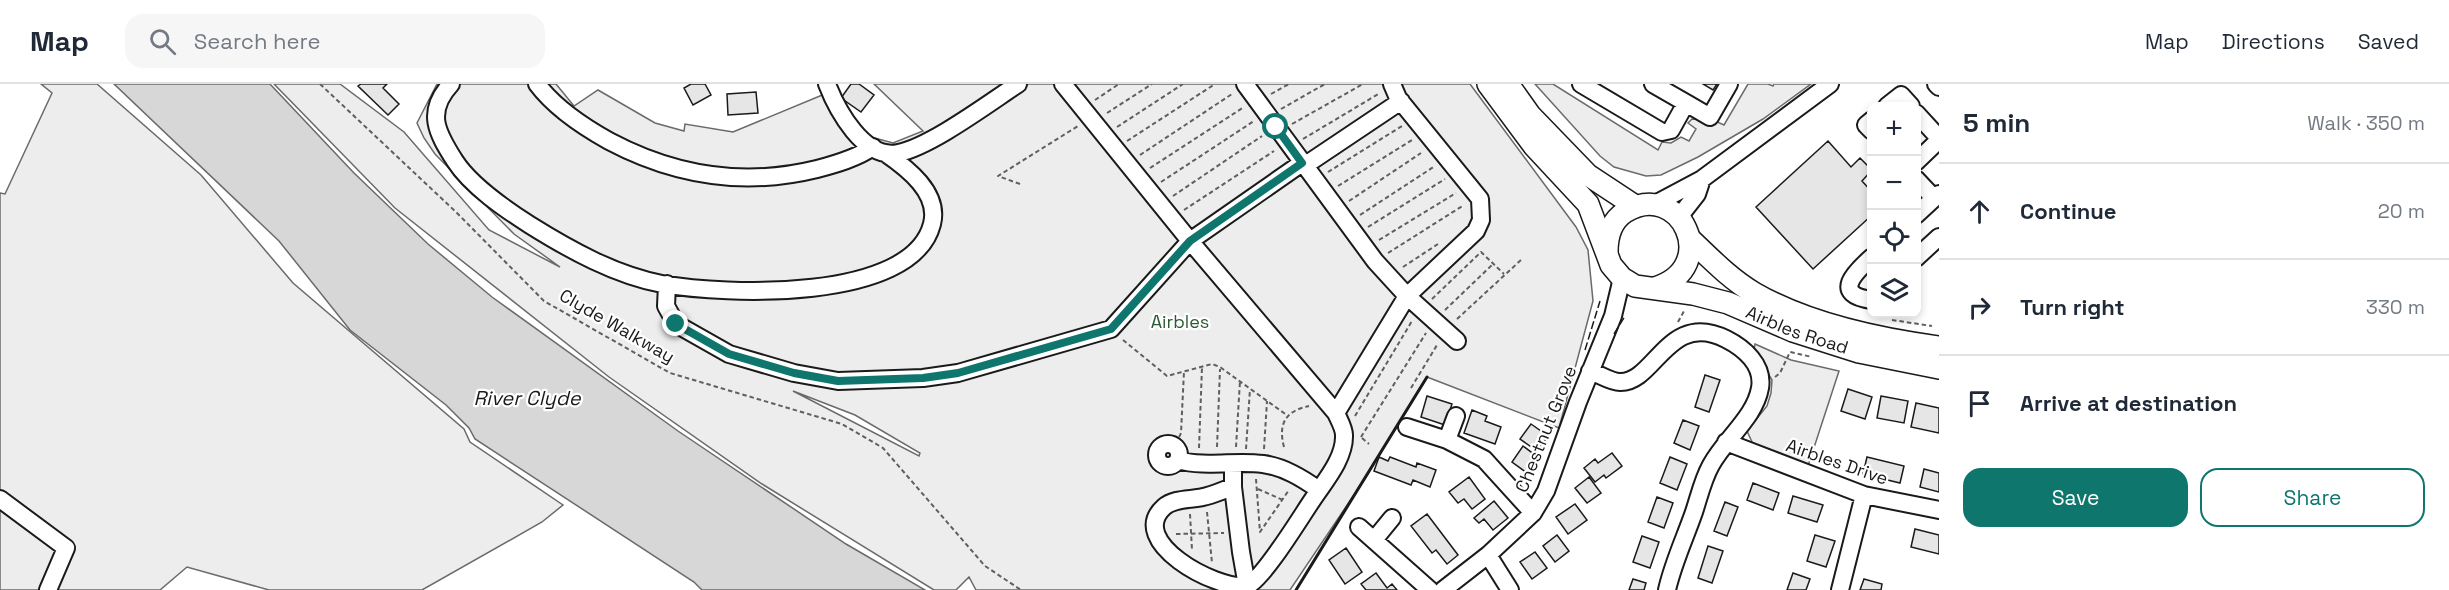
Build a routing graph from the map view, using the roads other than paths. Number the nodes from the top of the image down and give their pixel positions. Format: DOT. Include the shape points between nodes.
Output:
graph roads {
  1 [pos="451,84"];
  2 [pos="537,84"];
  3 [pos="827,84"];
  4 [pos="1018,84"];
  5 [pos="1063,84"];
  6 [pos="1246,84"];
  7 [pos="1488,84"];
  8 [pos="1508,84"];
  9 [pos="1581,84"];
  10 [pos="1653,84"];
  11 [pos="1729,84"];
  12 [pos="1830,84"];
  13 [pos="1392,85"];
  14 [pos="1401,101"];
  15 [pos="1892,102"];
  16 [pos="1907,102"];
  17 [pos="1686,103"];
  18 [pos="1921,118"];
  19 [pos="1939,139"];
  20 [pos="879,150"];
  21 [pos="1921,158"];
  22 [pos="1302,163"];
  23 [pos="1702,179"];
  24 [pos="1921,182"];
  25 [pos="1937,196"];
  26 [pos="1645,205"];
  27 [pos="1921,211"];
  28 [pos="1679,217"];
  29 [pos="1939,237"];
  30 [pos="1690,239"];
  31 [pos="1190,241"];
  32 [pos="1607,254"];
  33 [pos="1921,254"];
  34 [pos="1867,262"];
  35 [pos="667,284"];
  36 [pos="1637,284"];
  37 [pos="1407,296"];
  38 [pos="1867,299"];
  39 [pos="1436,322"];
  40 [pos="1939,347"];
  41 [pos="1939,368"];
  42 [pos="1590,371"];
  43 [pos="1335,413"];
  44 [pos="1456,416"];
  45 [pos="1407,427"];
  46 [pos="1447,440"];
  47 [pos="1726,442"];
  48 [pos="1177,454"];
  49 [pos="1241,464"];
  50 [pos="1233,487"];
  51 [pos="1319,490"];
  52 [pos="1864,495"];
  53 [pos="0,499"];
  54 [pos="1939,510"];
  55 [pos="1533,513"];
  56 [pos="1392,518"];
  57 [pos="1359,526"];
  58 [pos="1374,540"];
  59 [pos="1488,555"];
  60 [pos="1247,586"];
  61 [pos="48,590"];
  62 [pos="1430,590"];
  63 [pos="1443,590"];
  64 [pos="1510,590"];
  65 [pos="1667,590"];
  66 [pos="1840,590"];
  1 -- 35 [label="street" via="437,107 435,120 442,141 459,167 490,197 585,256 613,269"];
  2 -- 20 [label="street" via="560,108 597,134 641,157 702,174 752,179 792,175"];
  3 -- 20 [label="street" via="852,131"];
  4 -- 20 [label="street" via="922,145 897,154"];
  5 -- 31 [label="street"];
  6 -- 22 [label="street"];
  7 -- 32 [label="main road" via="1534,147 1588,204"];
  8 -- 26 [label="main road" via="1530,115 1588,175"];
  9 -- 17 [label="street" via="1662,132 1671,130"];
  10 -- 17 [label="street"];
  11 -- 17 [label="street" via="1710,117"];
  12 -- 23 [label="street"];
  13 -- 14 [label="street"];
  14 -- 22 [label="street" via="1310,162"];
  14 -- 37 [label="street" via="1473,191 1481,220 1476,231"];
  15 -- 16 [label="street" via="1900,95"];
  18 -- 19 [label="street"];
  19 -- 21 [label="street"];
  20 -- 35 [label="street" via="917,180 932,208 930,232 902,264 867,277 772,292"];
  22 -- 31 [label="street"];
  22 -- 37 [label="street" via="1387,277"];
  23 -- 26 [label="street"];
  23 -- 28 [label="street" via="1697,194"];
  24 -- 25 [label="street"];
  25 -- 27 [label="street"];
  26 -- 28 [label="main road" via="1671,210"];
  26 -- 32 [label="main road" via="1622,213 1612,225"];
  28 -- 30 [label="main road, Airbles Road"];
  29 -- 33 [label="street"];
  30 -- 36 [label="main road" via="1689,258 1683,271 1668,284"];
  30 -- 40 [label="main road, Airbles Road" via="1752,292 1788,310 1837,326"];
  31 -- 35 [label="street" via="1111,329 958,373 923,378 838,381 729,354 676,324 666,306"];
  31 -- 43 [label="street"];
  32 -- 36 [label="main road" via="1611,266"];
  34 -- 38 [label="street" via="1849,284 1851,291"];
  36 -- 41 [label="main road, Airbles Road" via="1728,303 1793,331 1859,352"];
  36 -- 42 [label="street, Chestnut Grove" via="1613,316"];
  37 -- 39 [label="street"];
  37 -- 43 [label="street"];
  42 -- 47 [label="street" via="1620,382 1635,378 1677,340 1696,332 1718,335 1741,347 1757,366 1761,386 1755,405"];
  42 -- 55 [label="street, Chestnut Grove" via="1546,491"];
  43 -- 51 [label="street" via="1345,433 1340,456"];
  44 -- 46 [label="street"];
  45 -- 46 [label="street"];
  46 -- 55 [label="street" via="1484,459"];
  47 -- 52 [label="street, Airbles Drive"];
  47 -- 65 [label="street" via="1710,466"];
  48 -- 49 [label="street" via="1199,464"];
  49 -- 50 [label="street"];
  49 -- 51 [label="street" via="1277,467"];
  50 -- 60 [label="street"];
  50 -- 60 [label="street" via="1164,507 1155,528 1168,555 1194,573 1227,588"];
  51 -- 60 [label="street" via="1264,569"];
  52 -- 54 [label="street, Airbles Drive"];
  52 -- 66 [label="street"];
  53 -- 61 [label="street" via="66,548"];
  55 -- 59 [label="street, Chestnut Grove"];
  56 -- 58 [label="street"];
  57 -- 58 [label="street"];
  58 -- 62 [label="street"];
  59 -- 63 [label="street, Chestnut Grove"];
  59 -- 64 [label="street"];
}
